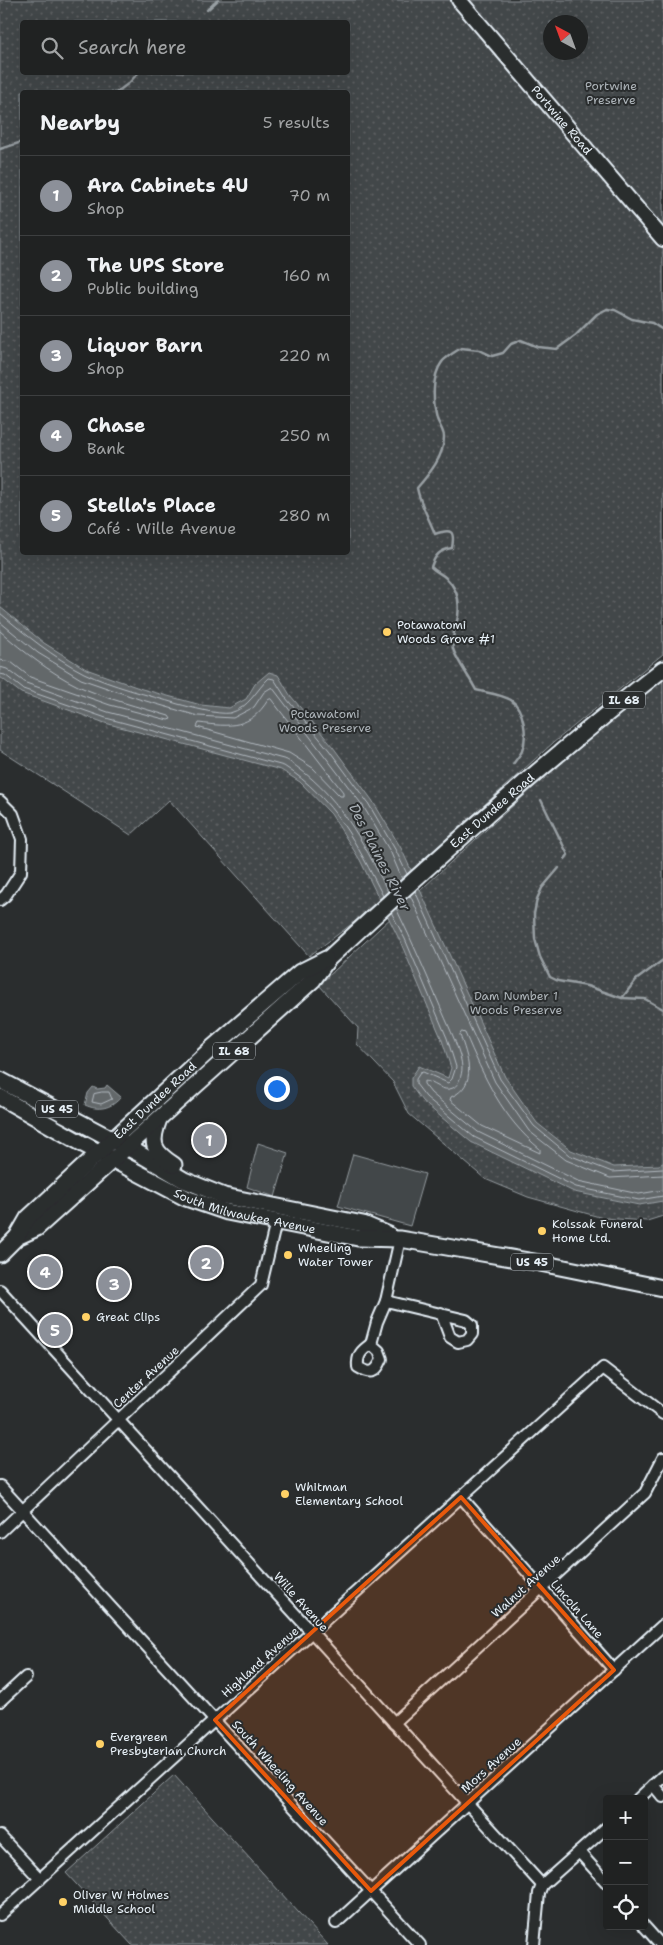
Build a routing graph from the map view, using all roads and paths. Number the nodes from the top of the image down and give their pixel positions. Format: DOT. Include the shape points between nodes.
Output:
graph roads {
  1 [pos="459,0"];
  2 [pos="663,239"];
  3 [pos="663,669"];
  4 [pos="0,801"];
  5 [pos="2,896"];
  6 [pos="328,959"];
  7 [pos="0,1080"];
  8 [pos="0,1097"];
  9 [pos="159,1119"];
  10 [pos="113,1140"];
  11 [pos="127,1147"];
  12 [pos="99,1152"];
  13 [pos="113,1160"];
  14 [pos="224,1196"];
  15 [pos="276,1222"];
  16 [pos="17,1236"];
  17 [pos="400,1239"];
  18 [pos="0,1254"];
  19 [pos="663,1288"];
  20 [pos="0,1290"];
  21 [pos="386,1301"];
  22 [pos="441,1313"];
  23 [pos="371,1344"];
  24 [pos="663,1414"];
  25 [pos="118,1420"];
  26 [pos="663,1458"];
  27 [pos="0,1486"];
  28 [pos="461,1497"];
  29 [pos="23,1511"];
  30 [pos="0,1532"];
  31 [pos="542,1588"];
  32 [pos="663,1626"];
  33 [pos="312,1632"];
  34 [pos="614,1670"];
  35 [pos="26,1677"];
  36 [pos="0,1701"];
  37 [pos="214,1720"];
  38 [pos="394,1722"];
  39 [pos="663,1776"];
  40 [pos="653,1785"];
  41 [pos="642,1795"];
  42 [pos="663,1797"];
  43 [pos="468,1803"];
  44 [pos="603,1831"];
  45 [pos="0,1836"];
  46 [pos="579,1852"];
  47 [pos="40,1879"];
  48 [pos="603,1879"];
  49 [pos="542,1885"];
  50 [pos="371,1891"];
  51 [pos="0,1915"];
  52 [pos="336,1923"];
  53 [pos="648,1930"];
  54 [pos="420,1945"];
  55 [pos="534,1945"];
  56 [pos="661,1945"];
  1 -- 2 [label="street, Portwine Road"];
  3 -- 6 [label="main road, East Dundee Road / IL 68" via="584,730"];
  4 -- 5 [label="street" via="13,814 22,839 22,872"];
  6 -- 9 [label="main road, East Dundee Road / IL 68" via="313,980"];
  6 -- 10 [label="main road, East Dundee Road / IL 68" via="300,972"];
  7 -- 10 [label="main road, US 45"];
  8 -- 12 [label="main road, US 45"];
  9 -- 11 [label="main road, East Dundee Road / IL 68"];
  9 -- 14 [label="main road" via="154,1145 159,1154"];
  10 -- 11 [label="main road, South Milwaukee Avenue / US 45"];
  10 -- 12 [label="main road, East Dundee Road / IL 68"];
  11 -- 13 [label="main road, East Dundee Road / IL 68"];
  11 -- 14 [label="main road, South Milwaukee Avenue / US 45" via="184,1180"];
  12 -- 13 [label="main road, South Milwaukee Avenue / US 45"];
  12 -- 16 [label="main road, East Dundee Road / IL 68" via="28,1218"];
  13 -- 15 [label="main road, South Milwaukee Avenue / US 45" via="186,1198 227,1212"];
  13 -- 16 [label="main road, East Dundee Road / IL 68" via="37,1228"];
  14 -- 17 [label="main road, South Milwaukee Avenue / US 45" via="363,1224"];
  15 -- 17 [label="main road, South Milwaukee Avenue / US 45" via="358,1238"];
  15 -- 25 [label="street, Center Avenue" via="261,1285"];
  16 -- 18 [label="main road, East Dundee Road / IL 68"];
  17 -- 19 [label="main road, South Milwaukee Avenue / US 45"];
  17 -- 21 [label="street"];
  20 -- 25 [label="street, Wille Avenue"];
  21 -- 22 [label="street"];
  21 -- 23 [label="street"];
  22 -- 22 [label="street" via="472,1325 472,1334 467,1340 458,1342 450,1337"];
  24 -- 28 [label="street, Highland Avenue" via="603,1368"];
  25 -- 29 [label="street, Center Avenue"];
  25 -- 33 [label="street, Wille Avenue"];
  26 -- 31 [label="street, Walnut Avenue" via="645,1493"];
  27 -- 29 [label="street, South Wheeling Avenue"];
  28 -- 31 [label="street, Lincoln Lane"];
  28 -- 33 [label="street, Highland Avenue"];
  29 -- 30 [label="street, Center Avenue"];
  29 -- 37 [label="street, South Wheeling Avenue"];
  31 -- 34 [label="street, Lincoln Lane"];
  31 -- 38 [label="street, Walnut Avenue"];
  32 -- 34 [label="street, Mors Avenue"];
  33 -- 37 [label="street, Highland Avenue"];
  33 -- 38 [label="street, Wille Avenue"];
  34 -- 43 [label="street, Mors Avenue"];
  35 -- 36 [label="street"];
  37 -- 47 [label="street, Highland Avenue"];
  37 -- 50 [label="street, South Wheeling Avenue"];
  38 -- 43 [label="street, Wille Avenue"];
  39 -- 40 [label="street"];
  40 -- 41 [label="street"];
  40 -- 42 [label="street"];
  43 -- 49 [label="street, Wille Avenue"];
  43 -- 50 [label="street, Mors Avenue"];
  44 -- 46 [label="street"];
  45 -- 47 [label="street"];
  46 -- 48 [label="street"];
  46 -- 49 [label="street"];
  47 -- 51 [label="street, Highland Avenue"];
  49 -- 55 [label="street"];
  50 -- 52 [label="street, Mors Avenue"];
  50 -- 54 [label="street, South Wheeling Avenue"];
  53 -- 56 [label="street"];
}
